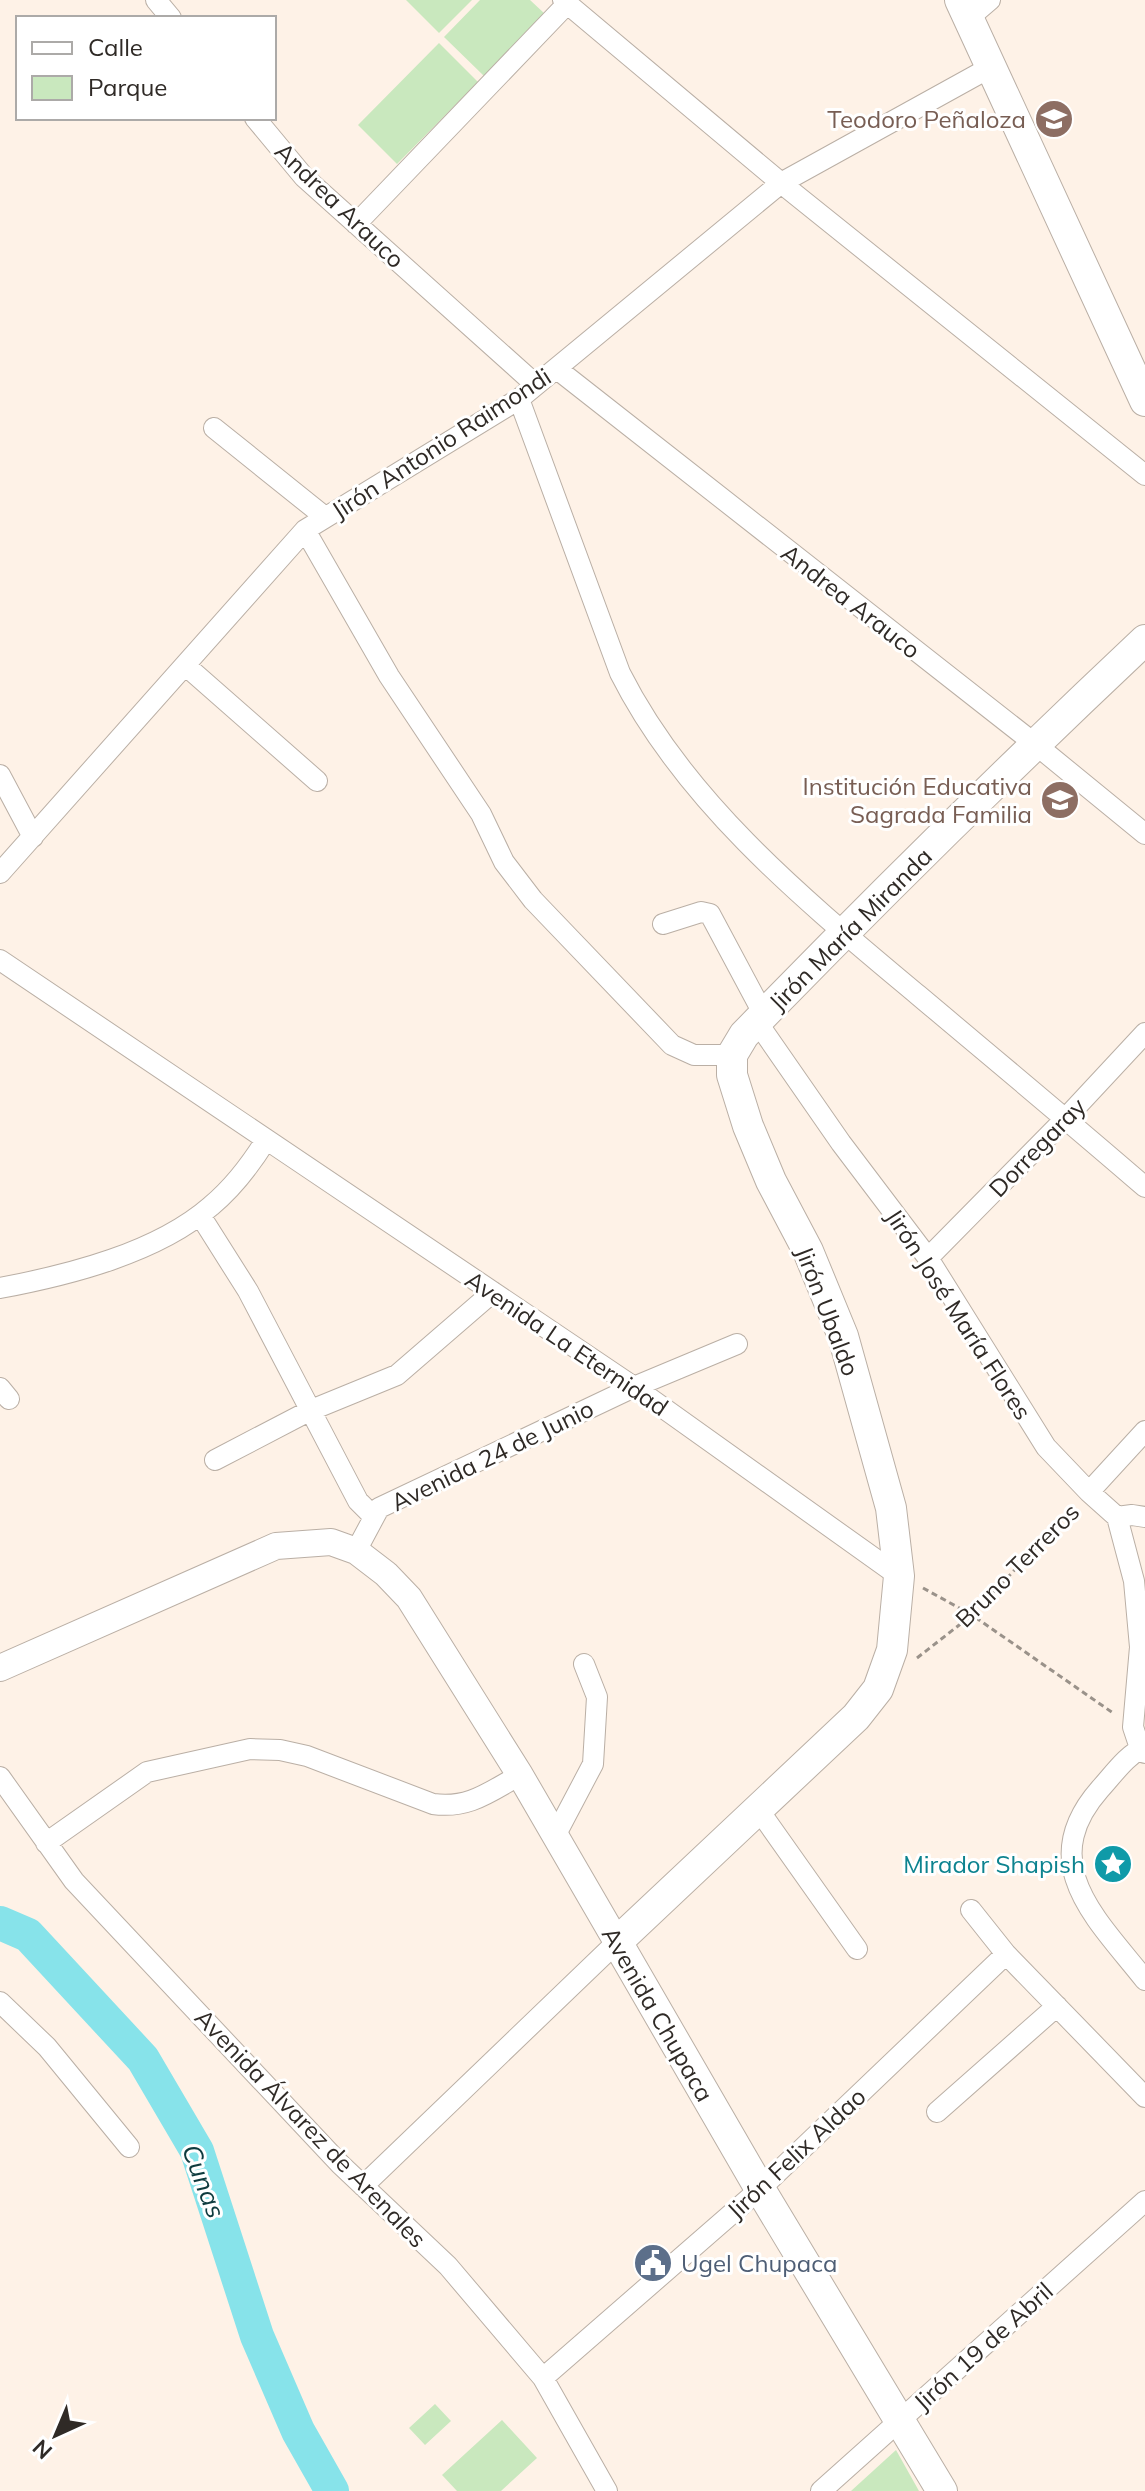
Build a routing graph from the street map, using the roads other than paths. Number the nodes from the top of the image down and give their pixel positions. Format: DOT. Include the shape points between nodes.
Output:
graph roads {
  1 [pos="156,0"];
  2 [pos="565,2"];
  3 [pos="973,6"];
  4 [pos="169,16"];
  5 [pos="991,67"];
  6 [pos="257,120"];
  7 [pos="781,183"];
  8 [pos="356,224"];
  9 [pos="557,369"];
  10 [pos="536,385"];
  11 [pos="519,399"];
  12 [pos="1145,401"];
  13 [pos="214,428"];
  14 [pos="1145,475"];
  15 [pos="325,517"];
  16 [pos="305,530"];
  17 [pos="1145,640"];
  18 [pos="185,665"];
  19 [pos="1035,744"];
  20 [pos="0,775"];
  21 [pos="317,781"];
  22 [pos="1145,834"];
  23 [pos="33,837"];
  24 [pos="0,873"];
  25 [pos="663,924"];
  26 [pos="844,933"];
  27 [pos="0,960"];
  28 [pos="761,1018"];
  29 [pos="1145,1033"];
  30 [pos="732,1055"];
  31 [pos="1065,1119"];
  32 [pos="266,1140"];
  33 [pos="1145,1187"];
  34 [pos="200,1215"];
  35 [pos="928,1258"];
  36 [pos="0,1288"];
  37 [pos="493,1292"];
  38 [pos="737,1344"];
  39 [pos="634,1387"];
  40 [pos="309,1411"];
  41 [pos="1145,1431"];
  42 [pos="215,1460"];
  43 [pos="1089,1492"];
  44 [pos="373,1516"];
  45 [pos="1117,1517"];
  46 [pos="1145,1517"];
  47 [pos="356,1551"];
  48 [pos="899,1576"];
  49 [pos="584,1664"];
  50 [pos="0,1668"];
  51 [pos="1143,1750"];
  52 [pos="520,1775"];
  53 [pos="0,1777"];
  54 [pos="758,1809"];
  55 [pos="555,1836"];
  56 [pos="46,1843"];
  57 [pos="971,1910"];
  58 [pos="617,1942"];
  59 [pos="857,1949"];
  60 [pos="1006,1954"];
  61 [pos="1145,1980"];
  62 [pos="0,2002"];
  63 [pos="1057,2006"];
  64 [pos="1145,2097"];
  65 [pos="937,2112"];
  66 [pos="129,2147"];
  67 [pos="363,2186"];
  68 [pos="760,2189"];
  69 [pos="1145,2201"];
  70 [pos="543,2378"];
  71 [pos="901,2420"];
  72 [pos="607,2491"];
  73 [pos="821,2491"];
  74 [pos="942,2491"];
  1 -- 4 [label="street"];
  2 -- 7 [label="street"];
  2 -- 8 [label="street"];
  3 -- 5 [label="highway"];
  5 -- 7 [label="street, Jirón Antonio Raimondi"];
  5 -- 12 [label="highway"];
  6 -- 8 [label="street, Andrea Arauco" via="304,177"];
  7 -- 9 [label="street, Jirón Antonio Raimondi"];
  7 -- 14 [label="street"];
  8 -- 10 [label="street, Andrea Arauco"];
  9 -- 10 [label="street, Jirón Antonio Raimondi"];
  9 -- 19 [label="street, Andrea Arauco"];
  10 -- 11 [label="street, Jirón Antonio Raimondi"];
  11 -- 15 [label="street, Jirón Antonio Raimondi"];
  11 -- 26 [label="street" via="620,673 639,710 751,847"];
  13 -- 15 [label="street"];
  15 -- 16 [label="street, Jirón Antonio Raimondi"];
  16 -- 18 [label="street, Jirón Antonio Raimondi"];
  16 -- 30 [label="street" via="389,676 533,900 672,1045 694,1055"];
  17 -- 19 [label="highway, Jirón María Miranda"];
  18 -- 21 [label="street"];
  18 -- 23 [label="street, Jirón Antonio Raimondi"];
  19 -- 22 [label="street, Andrea Arauco"];
  19 -- 26 [label="highway, Jirón María Miranda"];
  20 -- 23 [label="street"];
  23 -- 24 [label="street, Jirón Antonio Raimondi"];
  25 -- 28 [label="street, Jirón José María Flores" via="710,914"];
  26 -- 28 [label="highway, Jirón María Miranda"];
  26 -- 31 [label="street"];
  27 -- 32 [label="street, Avenida La Eternidad"];
  28 -- 30 [label="highway, Jirón María Miranda"];
  28 -- 35 [label="street, Jirón José María Flores" via="841,1143"];
  29 -- 31 [label="street, Dorregaray"];
  30 -- 48 [label="highway, Jirón Ubaldo" via="732,1075 748,1126 843,1336 891,1508"];
  31 -- 33 [label="street"];
  31 -- 35 [label="street, Dorregaray"];
  32 -- 34 [label="street" via="238,1179"];
  32 -- 37 [label="street, Avenida La Eternidad"];
  34 -- 36 [label="street" via="159,1240 97,1263"];
  34 -- 40 [label="street" via="248,1291"];
  35 -- 43 [label="street, Jirón José María Flores" via="1046,1447"];
  37 -- 39 [label="street, Avenida La Eternidad"];
  37 -- 40 [label="street" via="397,1375"];
  38 -- 39 [label="street, Avenida 24 de Junio"];
  39 -- 44 [label="street, Avenida 24 de Junio" via="379,1508"];
  39 -- 48 [label="street, Avenida La Eternidad"];
  40 -- 42 [label="street"];
  40 -- 44 [label="street" via="358,1501"];
  41 -- 43 [label="street, Bruno Terreros"];
  43 -- 45 [label="street, Jirón José María Flores"];
  44 -- 47 [label="street, Avenida 24 de Junio"];
  45 -- 46 [label="street"];
  45 -- 51 [label="street" via="1134,1581 1140,1647 1133,1727"];
  47 -- 50 [label="main road" via="331,1542 276,1546"];
  47 -- 52 [label="main road, Avenida Chupaca" via="409,1598"];
  48 -- 54 [label="highway, Jirón Ubaldo" via="892,1650 878,1689 856,1717"];
  49 -- 55 [label="street" via="597,1697 593,1764"];
  51 -- 61 [label="street" via="1121,1765 1087,1803 1071,1845 1071,1866 1078,1889"];
  52 -- 55 [label="main road, Avenida Chupaca"];
  52 -- 56 [label="street" via="468,1804 452,1807 307,1756 250,1749 147,1772"];
  53 -- 56 [label="street, Avenida Álvarez de Arenales"];
  54 -- 58 [label="highway, Jirón Ubaldo"];
  54 -- 59 [label="street"];
  55 -- 58 [label="main road, Avenida Chupaca"];
  56 -- 67 [label="street, Avenida Álvarez de Arenales" via="74,1881"];
  57 -- 60 [label="street"];
  58 -- 67 [label="street"];
  58 -- 68 [label="highway, Avenida Chupaca"];
  60 -- 63 [label="street"];
  60 -- 68 [label="street, Jirón Felix Aldao"];
  62 -- 66 [label="street" via="47,2047"];
  63 -- 64 [label="street"];
  63 -- 65 [label="street"];
  67 -- 70 [label="street, Avenida Álvarez de Arenales" via="448,2266"];
  68 -- 70 [label="street, Jirón Felix Aldao"];
  68 -- 71 [label="highway, Avenida Chupaca"];
  69 -- 71 [label="street, Jirón 19 de Abril"];
  70 -- 72 [label="street, Avenida Álvarez de Arenales"];
  71 -- 73 [label="street, Jirón 19 de Abril"];
  71 -- 74 [label="highway, Avenida Chupaca"];
}
